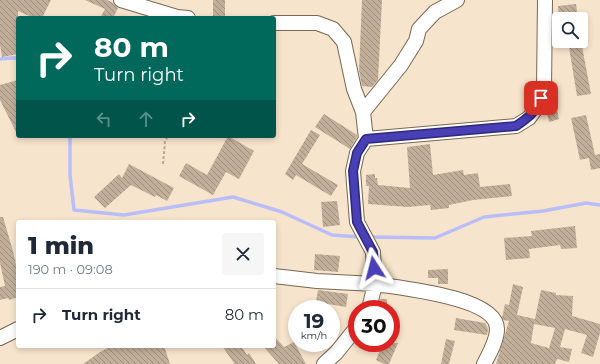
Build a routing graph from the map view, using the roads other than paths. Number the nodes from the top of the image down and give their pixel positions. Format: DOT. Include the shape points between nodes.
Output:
graph roads {
  1 [pos="121,0"];
  2 [pos="457,0"];
  3 [pos="545,0"];
  4 [pos="174,16"];
  5 [pos="276,23"];
  6 [pos="363,112"];
  7 [pos="366,139"];
  8 [pos="276,276"];
  9 [pos="375,284"];
  10 [pos="371,300"];
  11 [pos="16,330"];
  12 [pos="0,338"];
  13 [pos="348,338"];
  14 [pos="324,364"];
  15 [pos="484,364"];
  1 -- 4 [label="street"];
  2 -- 6 [label="street" via="435,12 419,29 416,41 401,65"];
  3 -- 7 [label="street" via="544,89 538,107 529,118 516,126"];
  5 -- 6 [label="street" via="317,23 333,29 344,42 354,89"];
  6 -- 7 [label="street"];
  7 -- 9 [label="street" via="357,153 353,171 357,222 373,252"];
  8 -- 9 [label="street"];
  9 -- 10 [label="street"];
  9 -- 15 [label="street" via="456,298 483,309 494,320 497,329"];
  11 -- 12 [label="street"];
  13 -- 14 [label="street"];
}
